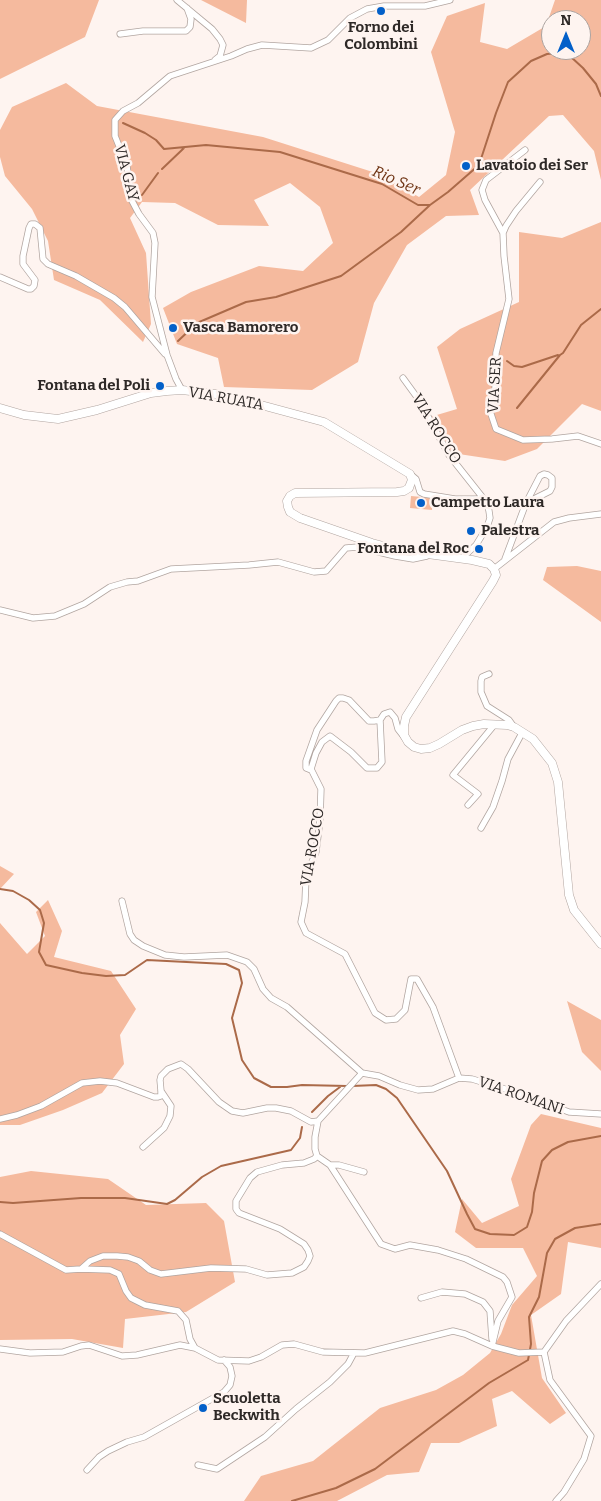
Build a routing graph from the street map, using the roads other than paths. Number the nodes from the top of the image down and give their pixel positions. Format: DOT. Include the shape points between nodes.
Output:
graph roads {
  1 [pos="177,0"];
  2 [pos="450,0"];
  3 [pos="187,8"];
  4 [pos="120,34"];
  5 [pos="213,61"];
  6 [pos="525,150"];
  7 [pos="540,182"];
  8 [pos="503,233"];
  9 [pos="0,277"];
  10 [pos="166,355"];
  11 [pos="403,378"];
  12 [pos="182,390"];
  13 [pos="0,408"];
  14 [pos="601,444"];
  15 [pos="410,474"];
  16 [pos="487,503"];
  17 [pos="526,504"];
  18 [pos="601,514"];
  19 [pos="429,555"];
  20 [pos="461,559"];
  21 [pos="506,560"];
  22 [pos="494,569"];
  23 [pos="0,610"];
  24 [pos="489,674"];
  25 [pos="380,720"];
  26 [pos="495,724"];
  27 [pos="514,727"];
  28 [pos="522,732"];
  29 [pos="408,742"];
  30 [pos="312,770"];
  31 [pos="468,804"];
  32 [pos="481,828"];
  33 [pos="122,901"];
  34 [pos="601,944"];
  35 [pos="362,1072"];
  36 [pos="459,1078"];
  37 [pos="162,1092"];
  38 [pos="601,1114"];
  39 [pos="0,1119"];
  40 [pos="318,1121"];
  41 [pos="142,1147"];
  42 [pos="317,1156"];
  43 [pos="330,1165"];
  44 [pos="364,1172"];
  45 [pos="0,1234"];
  46 [pos="81,1269"];
  47 [pos="601,1284"];
  48 [pos="421,1298"];
  49 [pos="492,1346"];
  50 [pos="195,1348"];
  51 [pos="0,1349"];
  52 [pos="544,1352"];
  53 [pos="354,1353"];
  54 [pos="224,1360"];
  55 [pos="198,1465"];
  56 [pos="87,1470"];
  57 [pos="556,1501"];
  1 -- 3 [label="street"];
  2 -- 5 [label="street, VIA GAY" via="425,6 367,9 350,18 328,40 311,48 262,45"];
  3 -- 4 [label="street" via="191,19 186,31"];
  3 -- 5 [label="street" via="212,30 223,45 220,56"];
  5 -- 10 [label="street, VIA GAY" via="170,76 115,120 116,136 127,166 131,199 153,233 152,297"];
  6 -- 8 [label="street, VIA SER" via="486,180 482,190"];
  7 -- 8 [label="street"];
  8 -- 14 [label="street, VIA SER" via="509,299 496,353 495,388 490,411 496,429 523,440 578,436"];
  9 -- 10 [label="street" via="28,289 33,288 35,280 23,264 23,256 29,228 35,224 40,228 44,258 48,264 114,298"];
  10 -- 12 [label="street, VIA GAY"];
  11 -- 16 [label="street, VIA ROCCO" via="449,455"];
  12 -- 13 [label="street, VIA RUATA" via="151,393 58,419"];
  12 -- 15 [label="street, VIA RUATA" via="224,395 324,422"];
  15 -- 16 [label="street" via="424,494 480,499"];
  15 -- 19 [label="street" via="412,480 404,491 296,493 287,501 288,507 300,518 372,543"];
  16 -- 20 [label="street" via="488,527"];
  17 -- 17 [label="street" via="550,491 552,478 544,474 540,476"];
  17 -- 21 [label="street"];
  18 -- 21 [label="street" via="554,522"];
  19 -- 20 [label="street"];
  19 -- 23 [label="street" via="413,559 358,547 346,548 326,571 314,572 278,562 171,569 110,587 84,604 55,616 33,618"];
  20 -- 22 [label="street" via="489,564"];
  21 -- 22 [label="street"];
  22 -- 29 [label="street" via="493,581 406,718 404,735"];
  24 -- 27 [label="street" via="481,681 487,706"];
  25 -- 29 [label="street, VIA ROCCO" via="390,712"];
  25 -- 30 [label="street, VIA ROCCO" via="369,721 349,700 339,698 317,730 306,761 306,768"];
  25 -- 30 [label="street" via="382,762 377,768 367,768 330,736 316,753"];
  26 -- 27 [label="street"];
  26 -- 29 [label="street" via="462,730 430,748 414,747"];
  26 -- 31 [label="street" via="453,775 478,794"];
  27 -- 28 [label="street"];
  28 -- 32 [label="street"];
  28 -- 34 [label="street" via="533,739 552,763 558,782 569,895 574,910"];
  30 -- 36 [label="street, VIA ROCCO" via="321,788 320,820 316,852 306,877 301,922 306,933 345,954 375,1013 386,1020 396,1019 405,1010 411,979 417,979 434,1007"];
  33 -- 35 [label="street" via="130,934 139,943 165,955 227,955 247,962 271,998 287,1007"];
  35 -- 36 [label="street, VIA ROMANI" via="418,1090 433,1089"];
  35 -- 40 [label="street"];
  36 -- 38 [label="street, VIA ROMANI" via="506,1089 569,1112"];
  37 -- 39 [label="street" via="154,1097 117,1083 82,1083 41,1106"];
  37 -- 40 [label="street" via="161,1076 181,1064 232,1111 243,1113 276,1108 291,1111 311,1122"];
  37 -- 41 [label="street" via="171,1106 170,1116 164,1128"];
  40 -- 42 [label="street" via="315,1137"];
  42 -- 43 [label="street"];
  42 -- 46 [label="street" via="304,1163 257,1172 236,1201 239,1213 280,1229 304,1244 310,1256 299,1270 267,1275 211,1268 161,1274 139,1261 117,1256 103,1256"];
  43 -- 44 [label="street"];
  43 -- 49 [label="street" via="380,1244 395,1249 410,1246 438,1250 503,1277 512,1297 498,1321"];
  45 -- 46 [label="street" via="66,1270"];
  46 -- 50 [label="street" via="110,1270 119,1274 131,1298 145,1305 178,1311 186,1320"];
  47 -- 52 [label="street"];
  48 -- 49 [label="street" via="442,1292 465,1294 483,1302 490,1311"];
  49 -- 52 [label="street" via="519,1353"];
  49 -- 53 [label="street" via="453,1331"];
  50 -- 51 [label="street" via="180,1345 122,1356 89,1345 63,1352 30,1353"];
  50 -- 54 [label="street"];
  52 -- 57 [label="street" via="550,1380 591,1436 584,1459"];
  53 -- 54 [label="street" via="323,1352 294,1344 282,1345 249,1361"];
  53 -- 55 [label="street" via="330,1382 265,1438 217,1469"];
  54 -- 56 [label="street" via="232,1376 224,1392 144,1437 108,1451"];
}
